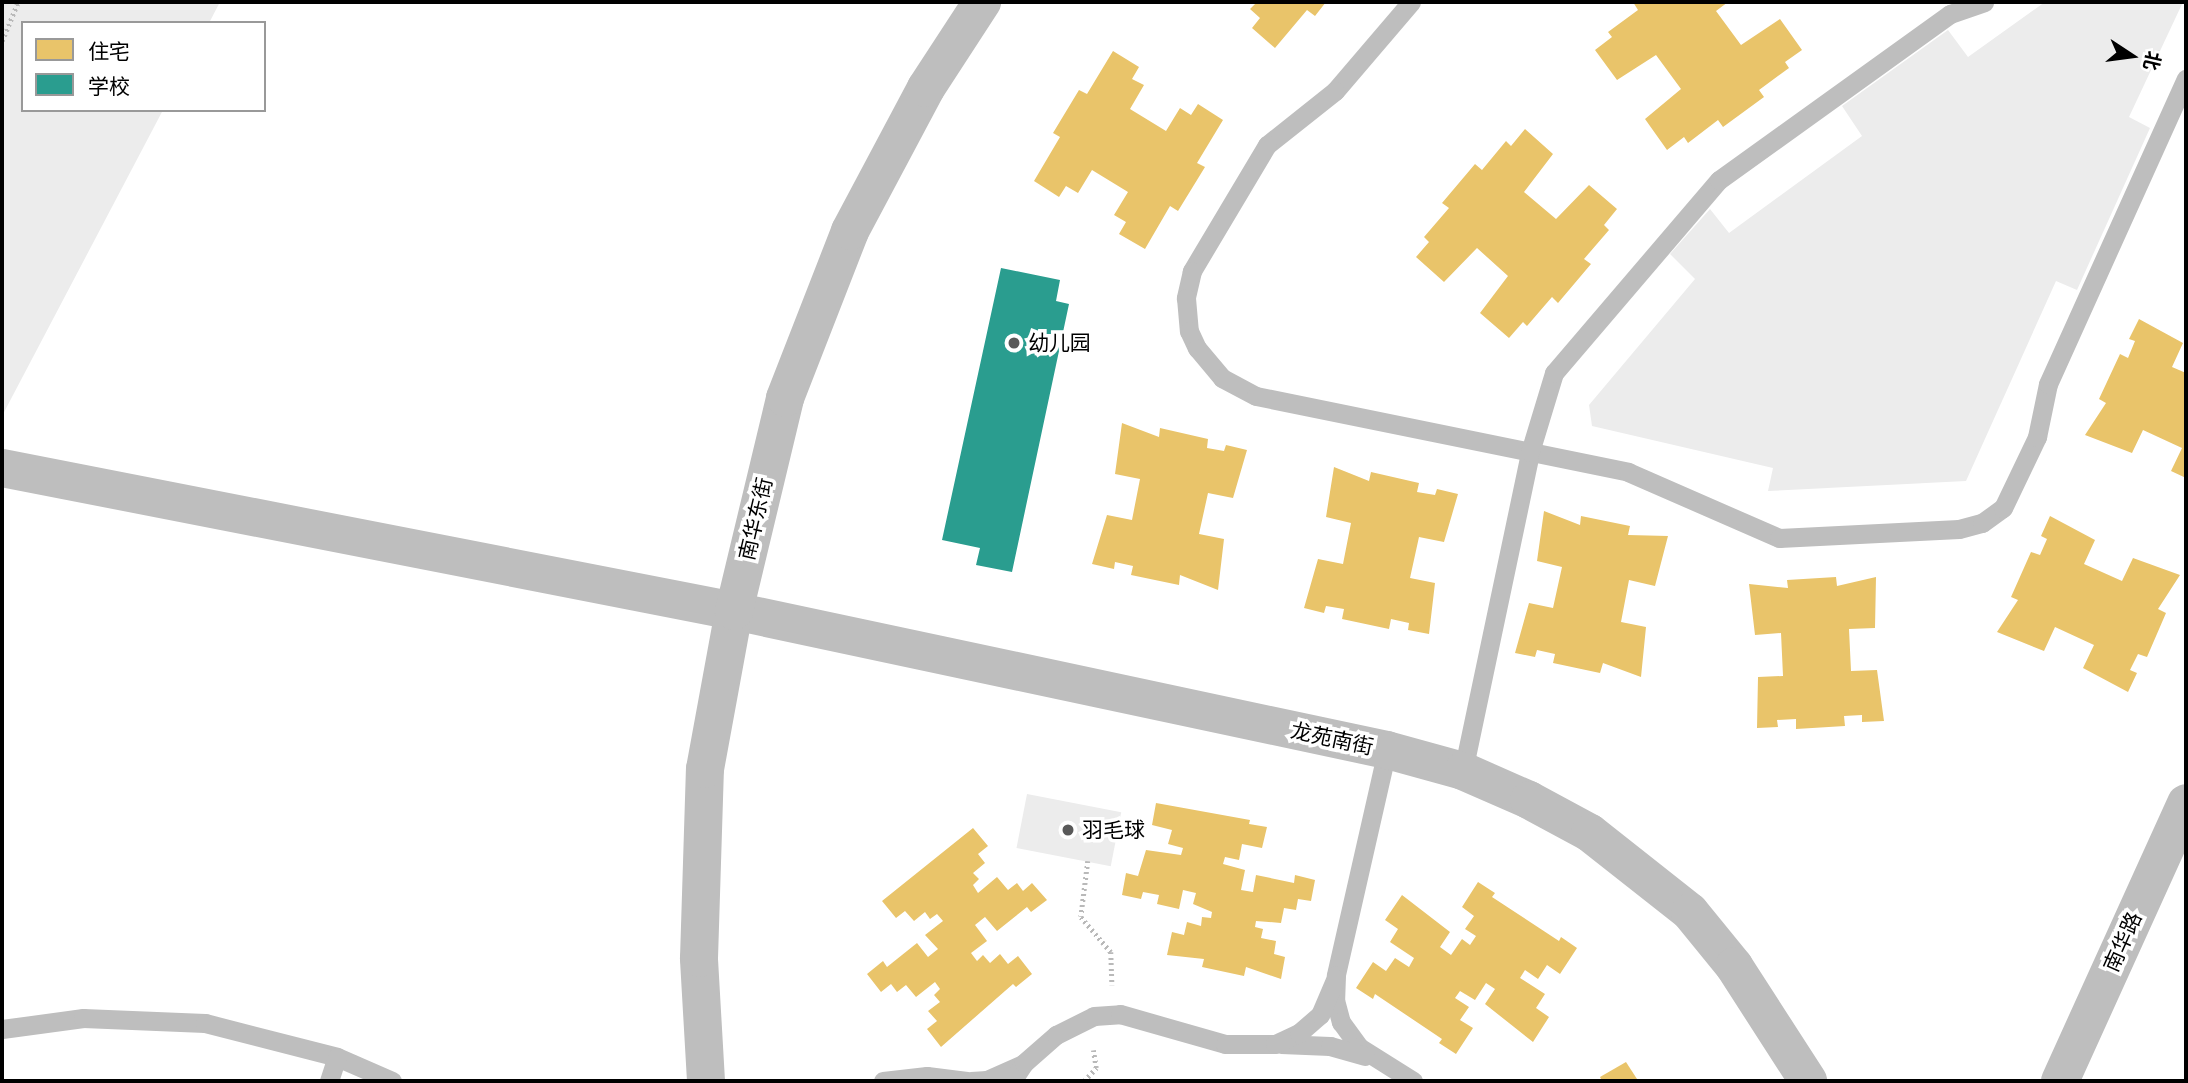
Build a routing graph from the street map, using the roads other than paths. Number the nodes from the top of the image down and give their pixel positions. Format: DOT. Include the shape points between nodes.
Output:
graph roads {
  1 [pos="982,2"];
  2 [pos="1411,2"];
  3 [pos="1984,2"];
  4 [pos="2186,79"];
  5 [pos="1530,453"];
  6 [pos="2,468"];
  7 [pos="734,611"];
  8 [pos="1387,750"];
  9 [pos="1463,772"];
  10 [pos="2186,803"];
  11 [pos="1335,979"];
  12 [pos="2,1028"];
  13 [pos="1270,1045"];
  14 [pos="337,1057"];
  15 [pos="1377,1060"];
  16 [pos="1024,1063"];
  17 [pos="942,1079"];
  18 [pos="329,1081"];
  19 [pos="392,1081"];
  20 [pos="706,1081"];
  21 [pos="883,1081"];
  22 [pos="969,1081"];
  23 [pos="1012,1081"];
  24 [pos="1413,1081"];
  25 [pos="1808,1081"];
  26 [pos="2060,1081"];
  1 -- 7 [label="street, 南华东街" via="926,88 850,231 785,398"];
  2 -- 5 [label="lane" via="1335,91 1267,145 1192,271 1186,298 1189,331 1222,378 1256,396"];
  3 -- 5 [label="lane" via="1950,14 1719,180 1554,373"];
  4 -- 5 [label="lane" via="2048,384 2037,437 2011,496 1982,523 1959,529 1779,538 1628,472"];
  5 -- 9 [label="lane"];
  6 -- 7 [label="street, 龙苑南街"];
  7 -- 8 [label="street, 龙苑南街"];
  7 -- 20 [label="street, 南华东街" via="705,769 699,958"];
  8 -- 9 [label="street, 龙苑南街"];
  8 -- 11 [label="lane"];
  9 -- 25 [label="street, 龙苑南街" via="1530,800 1590,833 1690,912 1734,966"];
  10 -- 26 [label="street, 南华路"];
  11 -- 13 [label="lane" via="1327,1002 1311,1024"];
  11 -- 15 [label="lane" via="1341,1022 1359,1047"];
  12 -- 14 [label="lane" via="83,1018 205,1023"];
  13 -- 15 [label="lane" via="1330,1046"];
  13 -- 16 [label="lane" via="1225,1044 1112,1014 1069,1026"];
  14 -- 18 [label="lane"];
  14 -- 19 [label="lane"];
  15 -- 24 [label="lane"];
  16 -- 22 [label="lane" via="1007,1074"];
  16 -- 23 [label="lane"];
  17 -- 21 [label="lane"];
  17 -- 22 [label="lane"];
}
